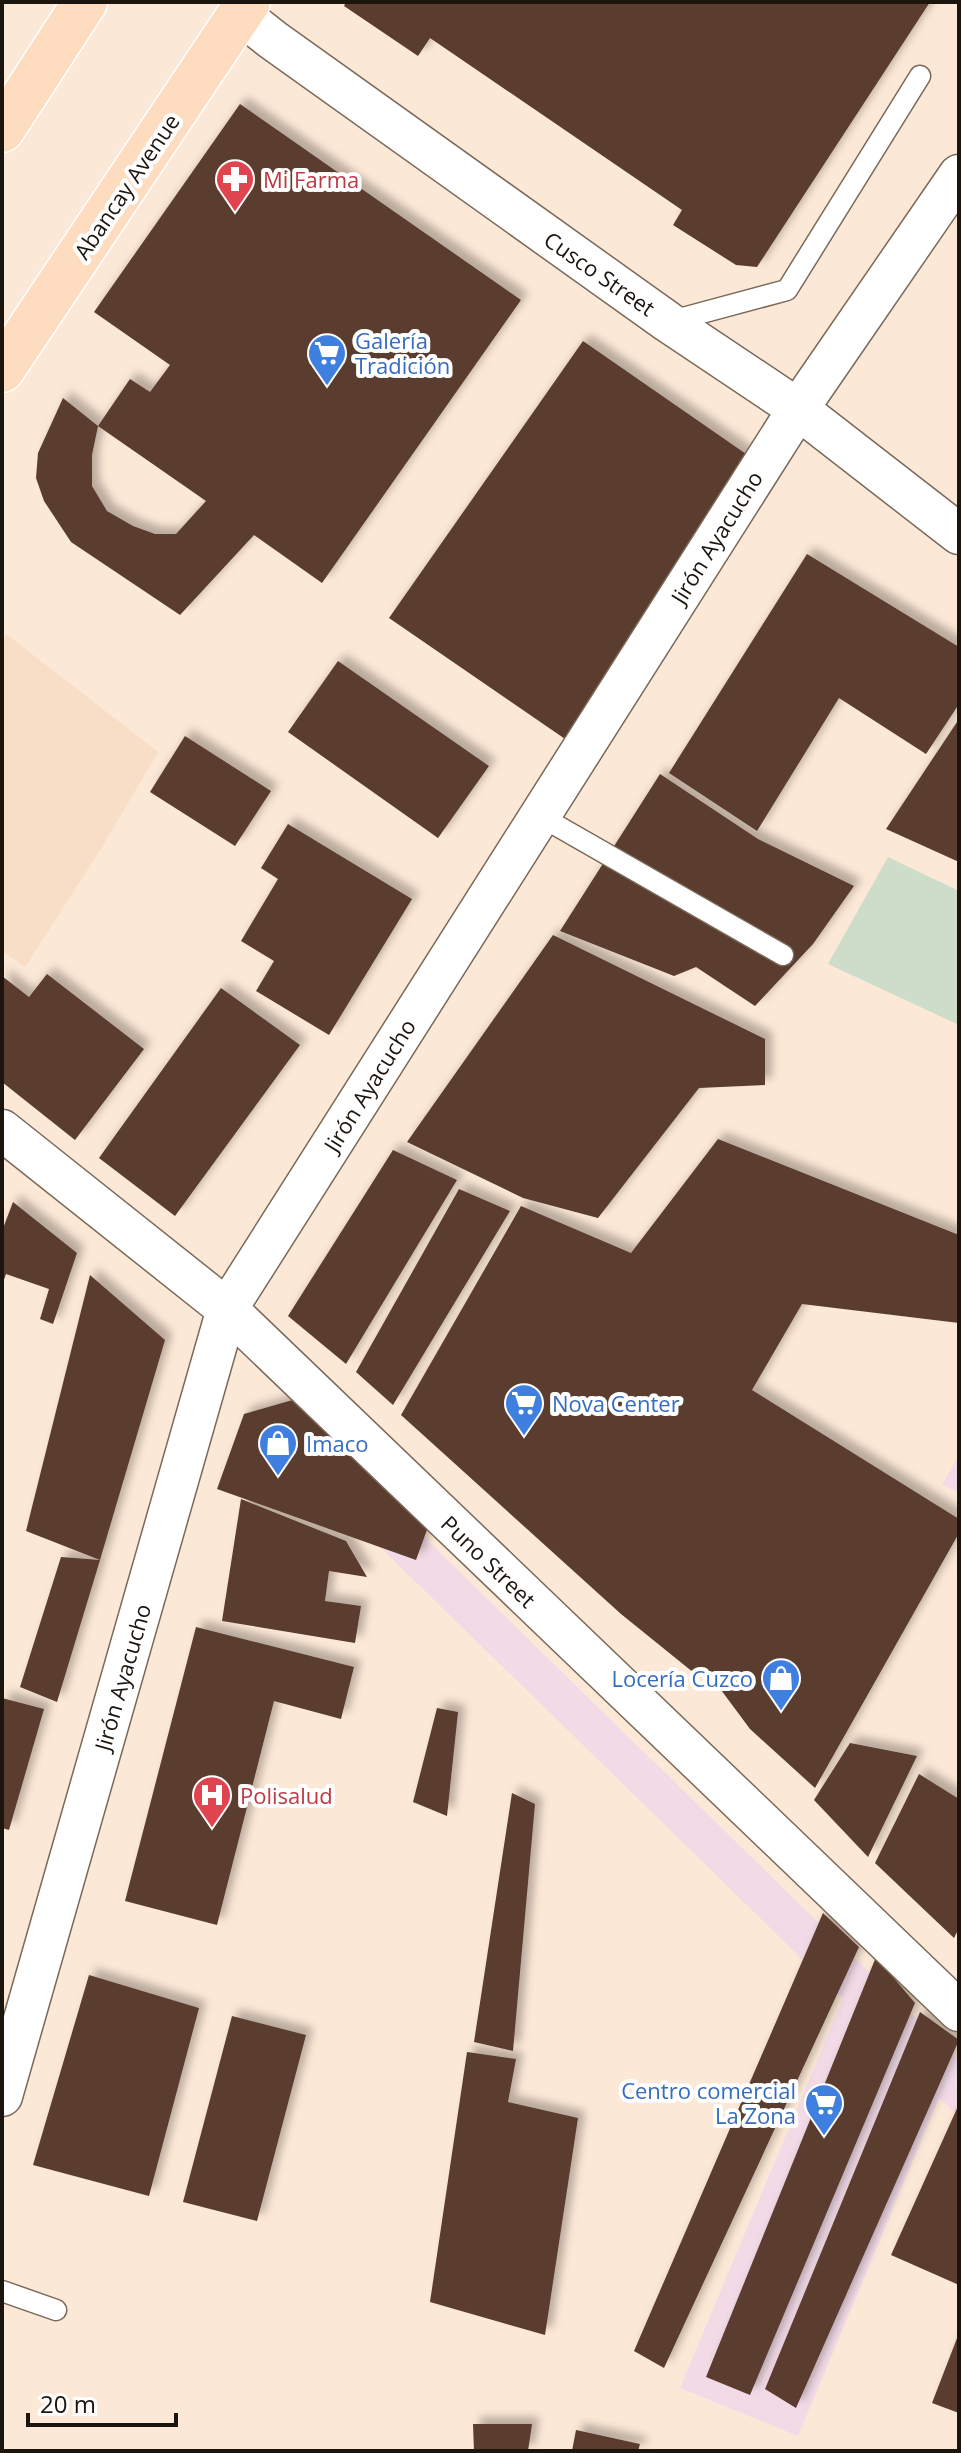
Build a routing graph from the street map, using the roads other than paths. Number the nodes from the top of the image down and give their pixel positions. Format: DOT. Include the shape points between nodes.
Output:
graph roads {
  1 [pos="85,2"];
  2 [pos="244,8"];
  3 [pos="920,76"];
  4 [pos="2,130"];
  5 [pos="959,175"];
  6 [pos="668,322"];
  7 [pos="2,370"];
  8 [pos="798,409"];
  9 [pos="959,534"];
  10 [pos="540,816"];
  11 [pos="783,955"];
  12 [pos="2,1130"];
  13 [pos="227,1309"];
  14 [pos="959,2011"];
  15 [pos="2,2096"];
  16 [pos="2,2291"];
  17 [pos="56,2310"];
  1 -- 4 [label="main road"];
  2 -- 6 [label="street, Cusco Street" via="273,40"];
  2 -- 7 [label="main road, Abancay Avenue"];
  3 -- 6 [label="lane" via="787,290"];
  5 -- 8 [label="street, Jirón Ayacucho"];
  6 -- 8 [label="street, Cusco Street"];
  8 -- 9 [label="street, Cusco Street"];
  8 -- 10 [label="street, Jirón Ayacucho"];
  10 -- 11 [label="lane"];
  10 -- 13 [label="street, Jirón Ayacucho"];
  12 -- 13 [label="street, Puno Street"];
  13 -- 14 [label="street, Puno Street"];
  13 -- 15 [label="street, Jirón Ayacucho"];
  16 -- 17 [label="lane"];
}
